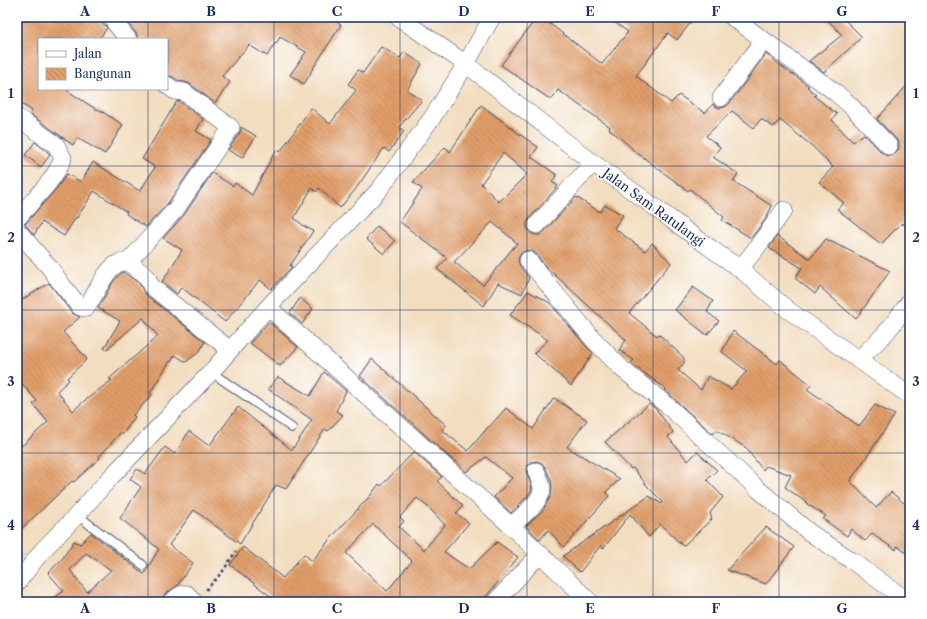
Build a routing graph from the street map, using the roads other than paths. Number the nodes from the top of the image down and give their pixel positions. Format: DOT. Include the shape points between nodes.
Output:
graph roads {
  1 [pos="115,17"];
  2 [pos="398,17"];
  3 [pos="492,17"];
  4 [pos="732,17"];
  5 [pos="127,38"];
  6 [pos="764,40"];
  7 [pos="466,64"];
  8 [pos="168,86"];
  9 [pos="721,98"];
  10 [pos="17,117"];
  11 [pos="889,146"];
  12 [pos="593,163"];
  13 [pos="784,210"];
  14 [pos="17,219"];
  15 [pos="537,225"];
  16 [pos="17,230"];
  17 [pos="528,260"];
  18 [pos="128,262"];
  19 [pos="740,269"];
  20 [pos="910,301"];
  21 [pos="268,307"];
  22 [pos="230,350"];
  23 [pos="858,360"];
  24 [pos="211,372"];
  25 [pos="910,396"];
  26 [pos="292,428"];
  27 [pos="536,471"];
  28 [pos="77,515"];
  29 [pos="511,526"];
  30 [pos="540,554"];
  31 [pos="143,565"];
  32 [pos="17,583"];
  33 [pos="193,601"];
  34 [pos="171,602"];
  35 [pos="495,602"];
  36 [pos="590,602"];
  37 [pos="909,602"];
  1 -- 5 [label="street" via="115,23"];
  2 -- 7 [label="street, Jalan Sam Ratulangi"];
  3 -- 7 [label="street"];
  4 -- 6 [label="street"];
  6 -- 9 [label="street"];
  6 -- 11 [label="street" via="835,92"];
  7 -- 12 [label="street, Jalan Sam Ratulangi"];
  7 -- 21 [label="street" via="432,118 378,190"];
  8 -- 18 [label="street" via="175,91 184,92 231,128 176,209"];
  10 -- 14 [label="street" via="56,145 63,158 46,186"];
  12 -- 15 [label="street"];
  12 -- 19 [label="street, Jalan Sam Ratulangi"];
  13 -- 19 [label="street"];
  16 -- 18 [label="street" via="80,307 86,308 91,302 107,273 118,263"];
  17 -- 37 [label="street" via="593,339 622,368 809,532"];
  18 -- 22 [label="street" via="148,277 151,286"];
  19 -- 23 [label="street, Jalan Sam Ratulangi" via="788,310"];
  20 -- 23 [label="street" via="883,336"];
  21 -- 22 [label="street"];
  21 -- 29 [label="street"];
  22 -- 24 [label="street"];
  23 -- 25 [label="street, Jalan Sam Ratulangi"];
  24 -- 26 [label="lane"];
  24 -- 28 [label="street"];
  27 -- 29 [label="street" via="541,481 542,494"];
  28 -- 31 [label="lane"];
  28 -- 32 [label="street" via="42,551"];
  29 -- 30 [label="street"];
  30 -- 35 [label="street"];
  30 -- 36 [label="street"];
  33 -- 34 [label="street" via="187,594 183,594"];
}
